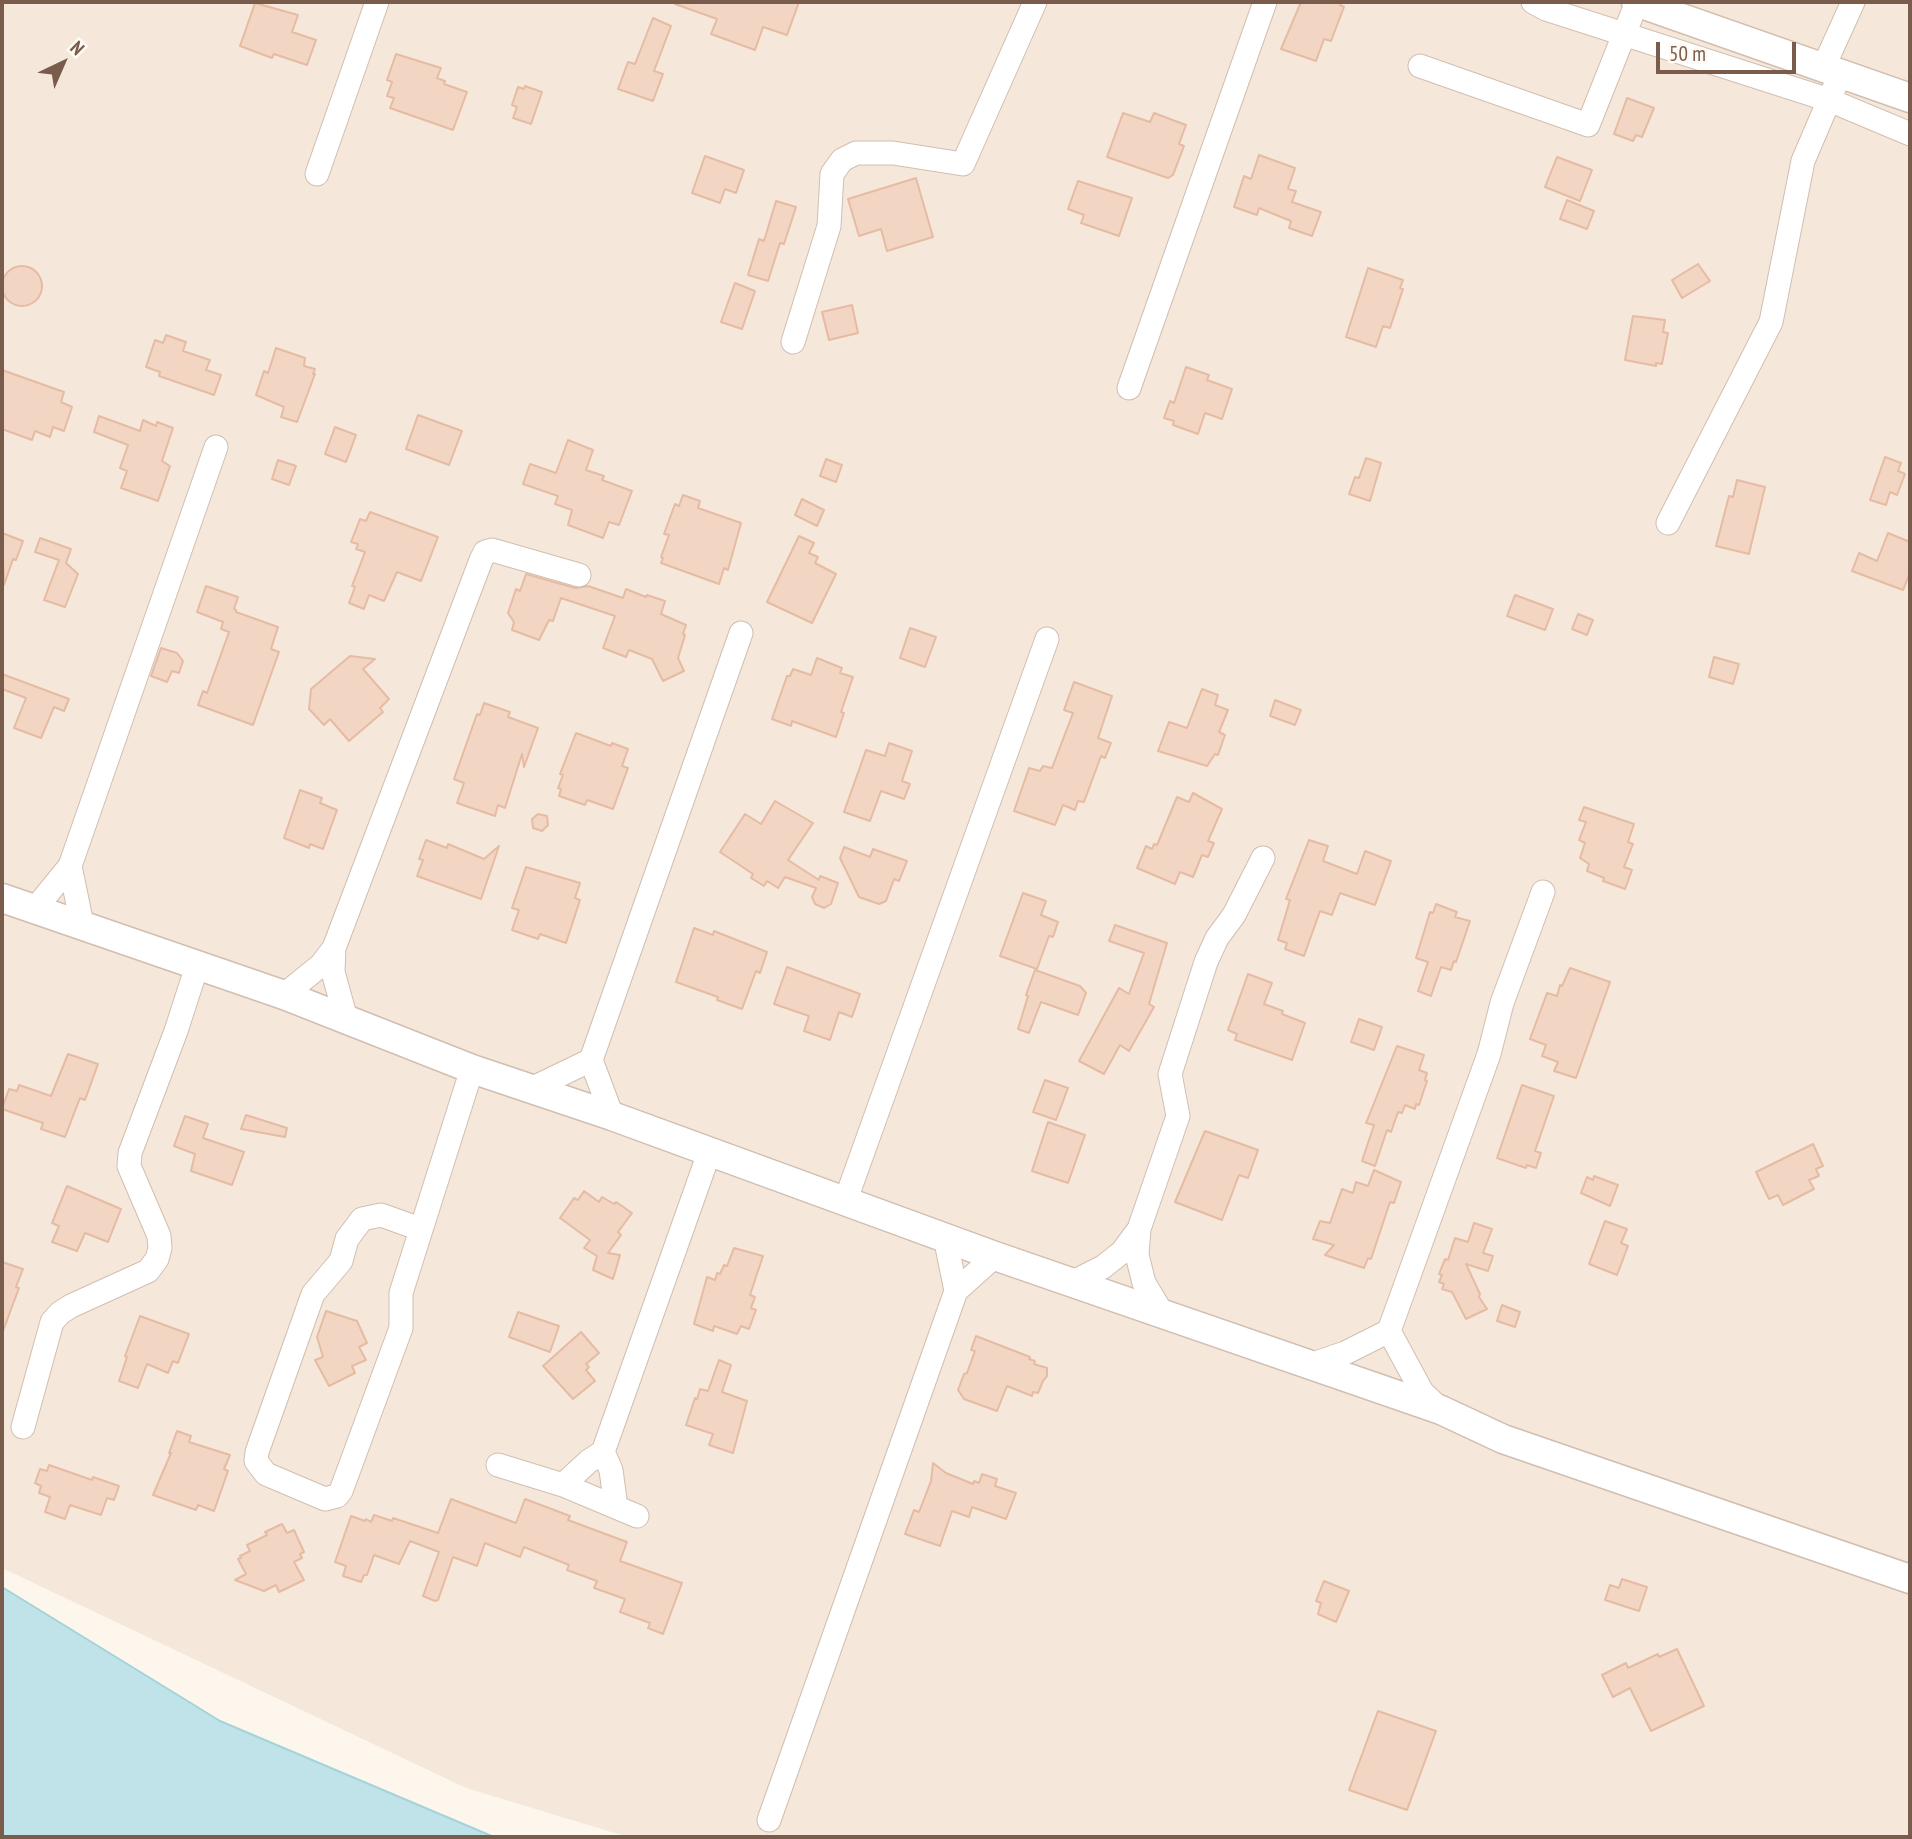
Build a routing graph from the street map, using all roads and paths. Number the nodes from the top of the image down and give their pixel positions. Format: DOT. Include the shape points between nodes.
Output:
graph roads {
  1 [pos="377,2"];
  2 [pos="1035,2"];
  3 [pos="1265,2"];
  4 [pos="1533,2"];
  5 [pos="1637,2"];
  6 [pos="1853,2"];
  7 [pos="1625,34"];
  8 [pos="1420,66"];
  9 [pos="1833,69"];
  10 [pos="1910,98"];
  11 [pos="1829,100"];
  12 [pos="1910,134"];
  13 [pos="317,174"];
  14 [pos="793,342"];
  15 [pos="1129,388"];
  16 [pos="216,447"];
  17 [pos="1668,523"];
  18 [pos="579,575"];
  19 [pos="741,633"];
  20 [pos="1047,639"];
  21 [pos="1263,858"];
  22 [pos="70,866"];
  23 [pos="1543,892"];
  24 [pos="2,898"];
  25 [pos="35,909"];
  26 [pos="82,924"];
  27 [pos="334,948"];
  28 [pos="197,966"];
  29 [pos="284,995"];
  30 [pos="346,1019"];
  31 [pos="591,1060"];
  32 [pos="472,1069"];
  33 [pos="533,1088"];
  34 [pos="612,1116"];
  35 [pos="709,1153"];
  36 [pos="845,1202"];
  37 [pos="420,1229"];
  38 [pos="1139,1229"];
  39 [pos="945,1237"];
  40 [pos="995,1256"];
  41 [pos="1071,1283"];
  42 [pos="956,1291"];
  43 [pos="1162,1313"];
  44 [pos="1389,1331"];
  45 [pos="1313,1364"];
  46 [pos="1441,1410"];
  47 [pos="23,1427"];
  48 [pos="603,1452"];
  49 [pos="498,1465"];
  50 [pos="563,1485"];
  51 [pos="1910,1579"];
  52 [pos="769,1820"];
  1 -- 13 [label="street"];
  2 -- 14 [label="street" via="962,164 893,153 856,153 842,160 832,174 829,226"];
  3 -- 15 [label="street"];
  4 -- 7 [label="street"];
  5 -- 7 [label="street"];
  5 -- 9 [label="street"];
  6 -- 9 [label="street"];
  7 -- 8 [label="street" via="1588,125"];
  7 -- 11 [label="street"];
  9 -- 10 [label="street"];
  9 -- 11 [label="street"];
  11 -- 12 [label="street"];
  11 -- 17 [label="street" via="1803,161 1771,322"];
  16 -- 22 [label="street"];
  18 -- 27 [label="street" via="492,550 485,552"];
  19 -- 31 [label="street"];
  20 -- 36 [label="street"];
  21 -- 38 [label="street" via="1206,962 1170,1074 1178,1116"];
  22 -- 25 [label="street"];
  22 -- 26 [label="street"];
  23 -- 44 [label="street"];
  24 -- 25 [label="street"];
  25 -- 26 [label="street"];
  26 -- 28 [label="street"];
  27 -- 29 [label="street"];
  27 -- 30 [label="street" via="333,972"];
  28 -- 29 [label="street"];
  28 -- 47 [label="street" via="130,1153 130,1166 159,1237 157,1259 148,1270 71,1307 52,1322"];
  29 -- 30 [label="street"];
  30 -- 32 [label="street"];
  31 -- 33 [label="street"];
  31 -- 34 [label="street"];
  32 -- 33 [label="street"];
  32 -- 37 [label="street"];
  33 -- 34 [label="street"];
  34 -- 35 [label="street"];
  35 -- 36 [label="street"];
  35 -- 48 [label="street"];
  36 -- 39 [label="street"];
  37 -- 37 [label="street" via="401,1293 401,1328 341,1491 325,1499 266,1474 256,1461 257,1452 313,1294 341,1261 347,1239 362,1219 381,1215"];
  38 -- 41 [label="street" via="1122,1252"];
  38 -- 43 [label="street" via="1137,1255 1144,1283"];
  39 -- 40 [label="street"];
  39 -- 42 [label="street"];
  40 -- 41 [label="street"];
  40 -- 42 [label="street"];
  41 -- 43 [label="street"];
  42 -- 52 [label="street"];
  43 -- 45 [label="street"];
  44 -- 45 [label="street"];
  44 -- 46 [label="street" via="1422,1392"];
  45 -- 46 [label="street"];
  46 -- 51 [label="street" via="1503,1438"];
  48 -- 50 [label="street"];
  48 -- 50 [label="street" via="627,1511"];
  49 -- 50 [label="street"];
}
